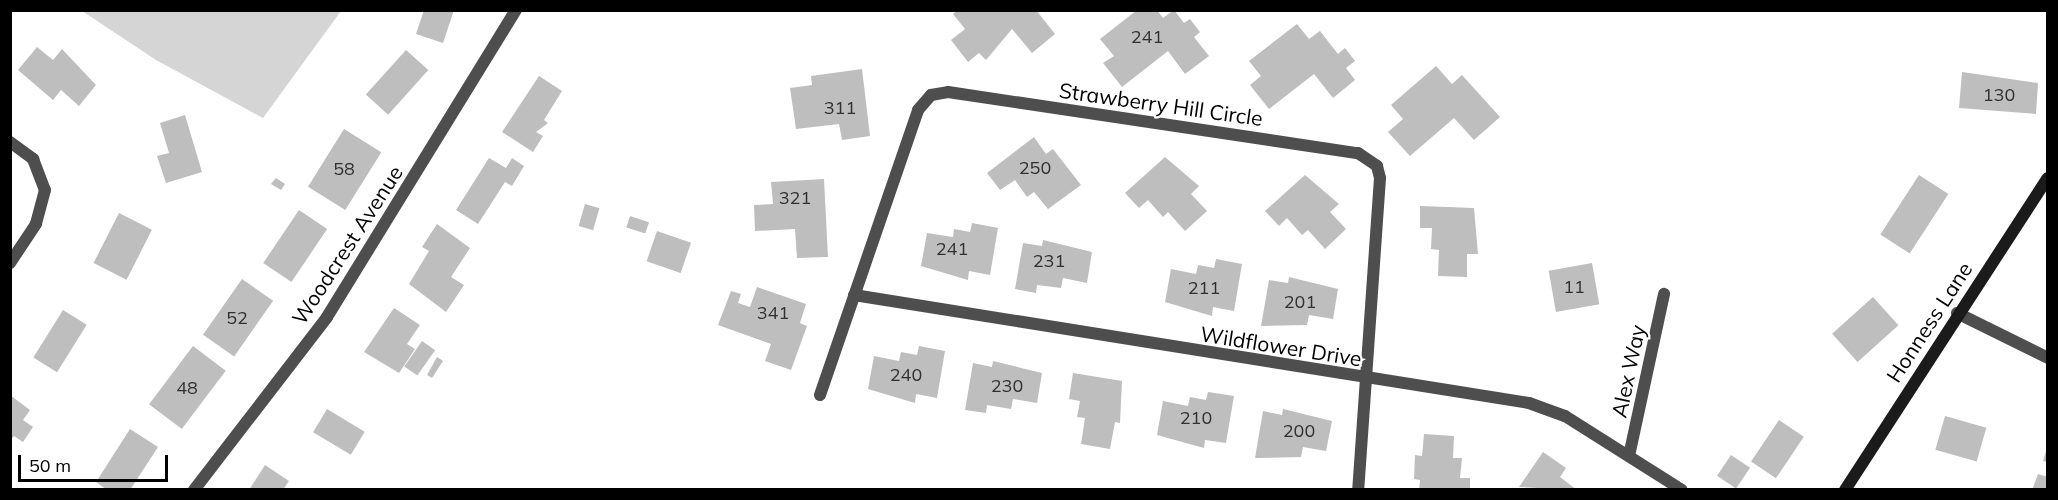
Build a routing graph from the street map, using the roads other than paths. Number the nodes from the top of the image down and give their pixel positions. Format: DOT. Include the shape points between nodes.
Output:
graph roads {
  1 [pos="516,10"];
  2 [pos="10,142"];
  3 [pos="2048,178"];
  4 [pos="10,263"];
  5 [pos="1664,294"];
  6 [pos="854,295"];
  7 [pos="1957,313"];
  8 [pos="2048,358"];
  9 [pos="1366,380"];
  10 [pos="820,395"];
  11 [pos="1629,456"];
  12 [pos="194,489"];
  13 [pos="1358,489"];
  14 [pos="1682,489"];
  15 [pos="1845,489"];
  1 -- 12 [label="street, Woodcrest Avenue" via="327,317"];
  2 -- 4 [label="street" via="33,159 45,190 36,224"];
  3 -- 7 [label="street, Honness Lane"];
  5 -- 11 [label="street, Alex Way"];
  6 -- 9 [label="street, Wildflower Drive"];
  6 -- 9 [label="street, Strawberry Hill Circle" via="918,110 940,93 1358,153 1377,166 1380,178"];
  6 -- 10 [label="street, Strawberry Hill Circle"];
  7 -- 8 [label="street"];
  7 -- 15 [label="street, Honness Lane"];
  9 -- 11 [label="street, Wildflower Drive" via="1529,403 1565,416"];
  9 -- 13 [label="street, Strawberry Hill Circle"];
  11 -- 14 [label="street, Wildflower Drive"];
}
